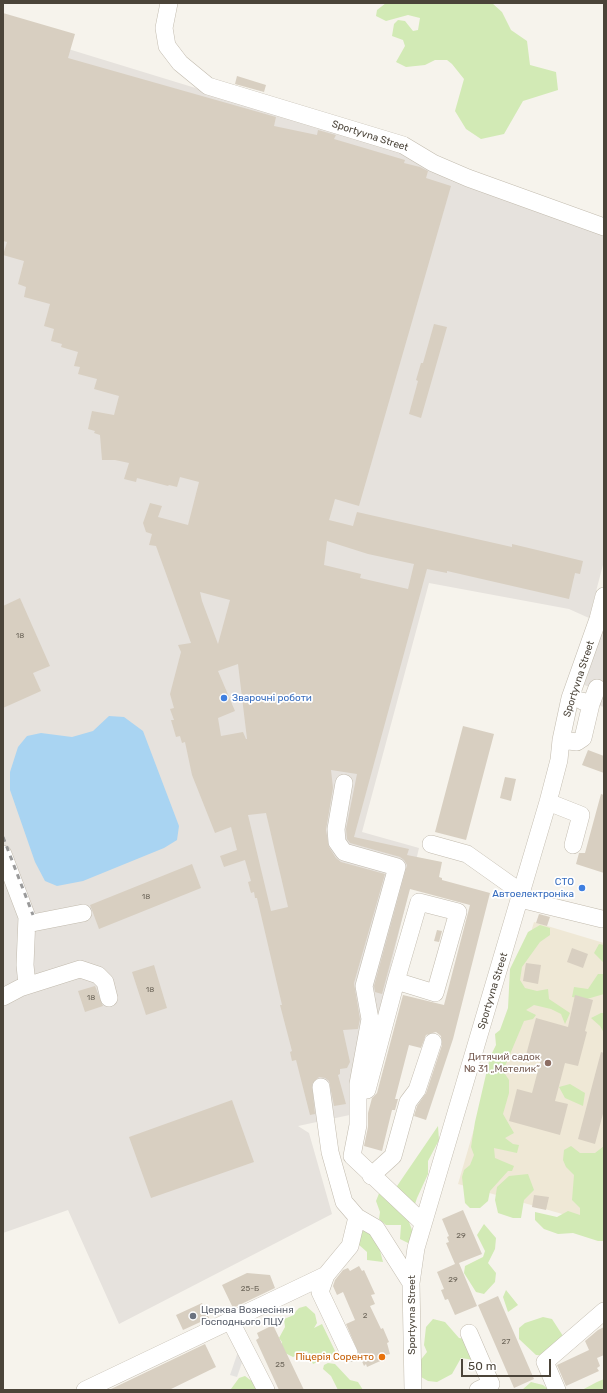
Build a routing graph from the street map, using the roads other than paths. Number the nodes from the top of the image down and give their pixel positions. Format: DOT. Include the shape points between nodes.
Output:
graph roads {
  1 [pos="169,3"];
  2 [pos="604,227"];
  3 [pos="604,596"];
  4 [pos="598,688"];
  5 [pos="570,698"];
  6 [pos="591,704"];
  7 [pos="561,740"];
  8 [pos="344,783"];
  9 [pos="548,802"];
  10 [pos="430,844"];
  11 [pos="573,845"];
  12 [pos="3,854"];
  13 [pos="521,896"];
  14 [pos="83,913"];
  15 [pos="602,918"];
  16 [pos="27,924"];
  17 [pos="396,981"];
  18 [pos="27,985"];
  19 [pos="3,997"];
  20 [pos="109,998"];
  21 [pos="433,1042"];
  22 [pos="321,1087"];
  23 [pos="358,1124"];
  24 [pos="371,1176"];
  25 [pos="357,1218"];
  26 [pos="422,1222"];
  27 [pos="326,1275"];
  28 [pos="411,1283"];
  29 [pos="604,1311"];
  30 [pos="230,1320"];
  31 [pos="469,1333"];
  32 [pos="349,1353"];
  33 [pos="85,1390"];
  34 [pos="266,1390"];
  35 [pos="413,1390"];
  36 [pos="478,1390"];
  37 [pos="557,1390"];
  1 -- 2 [label="street, Sportyvna Street" via="164,28 167,46 194,77 208,86 403,145 433,163 468,178"];
  3 -- 5 [label="street, Sportyvna Street"];
  4 -- 6 [label="street"];
  5 -- 6 [label="street"];
  5 -- 7 [label="street, Sportyvna Street"];
  6 -- 7 [label="street" via="583,738 577,742"];
  7 -- 9 [label="street, Sportyvna Street" via="560,760"];
  8 -- 23 [label="street" via="336,829 337,842 344,852 397,867 364,986 370,1019 358,1084"];
  9 -- 11 [label="street" via="582,814"];
  9 -- 13 [label="street, Sportyvna Street"];
  10 -- 13 [label="street" via="466,854"];
  12 -- 16 [label="street" via="27,917"];
  13 -- 15 [label="street"];
  13 -- 26 [label="street, Sportyvna Street"];
  14 -- 16 [label="street"];
  16 -- 18 [label="street"];
  17 -- 17 [label="street" via="435,993 458,912 419,902"];
  17 -- 23 [label="street"];
  18 -- 19 [label="street"];
  18 -- 20 [label="street" via="80,969 98,975 105,982"];
  21 -- 24 [label="street" via="417,1090 408,1102 392,1156"];
  22 -- 25 [label="street" via="330,1152 344,1202"];
  23 -- 24 [label="street" via="352,1156"];
  24 -- 26 [label="street"];
  25 -- 27 [label="street" via="350,1246"];
  25 -- 28 [label="street" via="376,1228"];
  26 -- 28 [label="street, Sportyvna Street"];
  27 -- 30 [label="street"];
  27 -- 32 [label="street" via="320,1292"];
  28 -- 35 [label="street, Sportyvna Street"];
  29 -- 37 [label="street" via="545,1362"];
  30 -- 33 [label="street"];
  30 -- 34 [label="street"];
  31 -- 36 [label="street" via="491,1384"];
}
